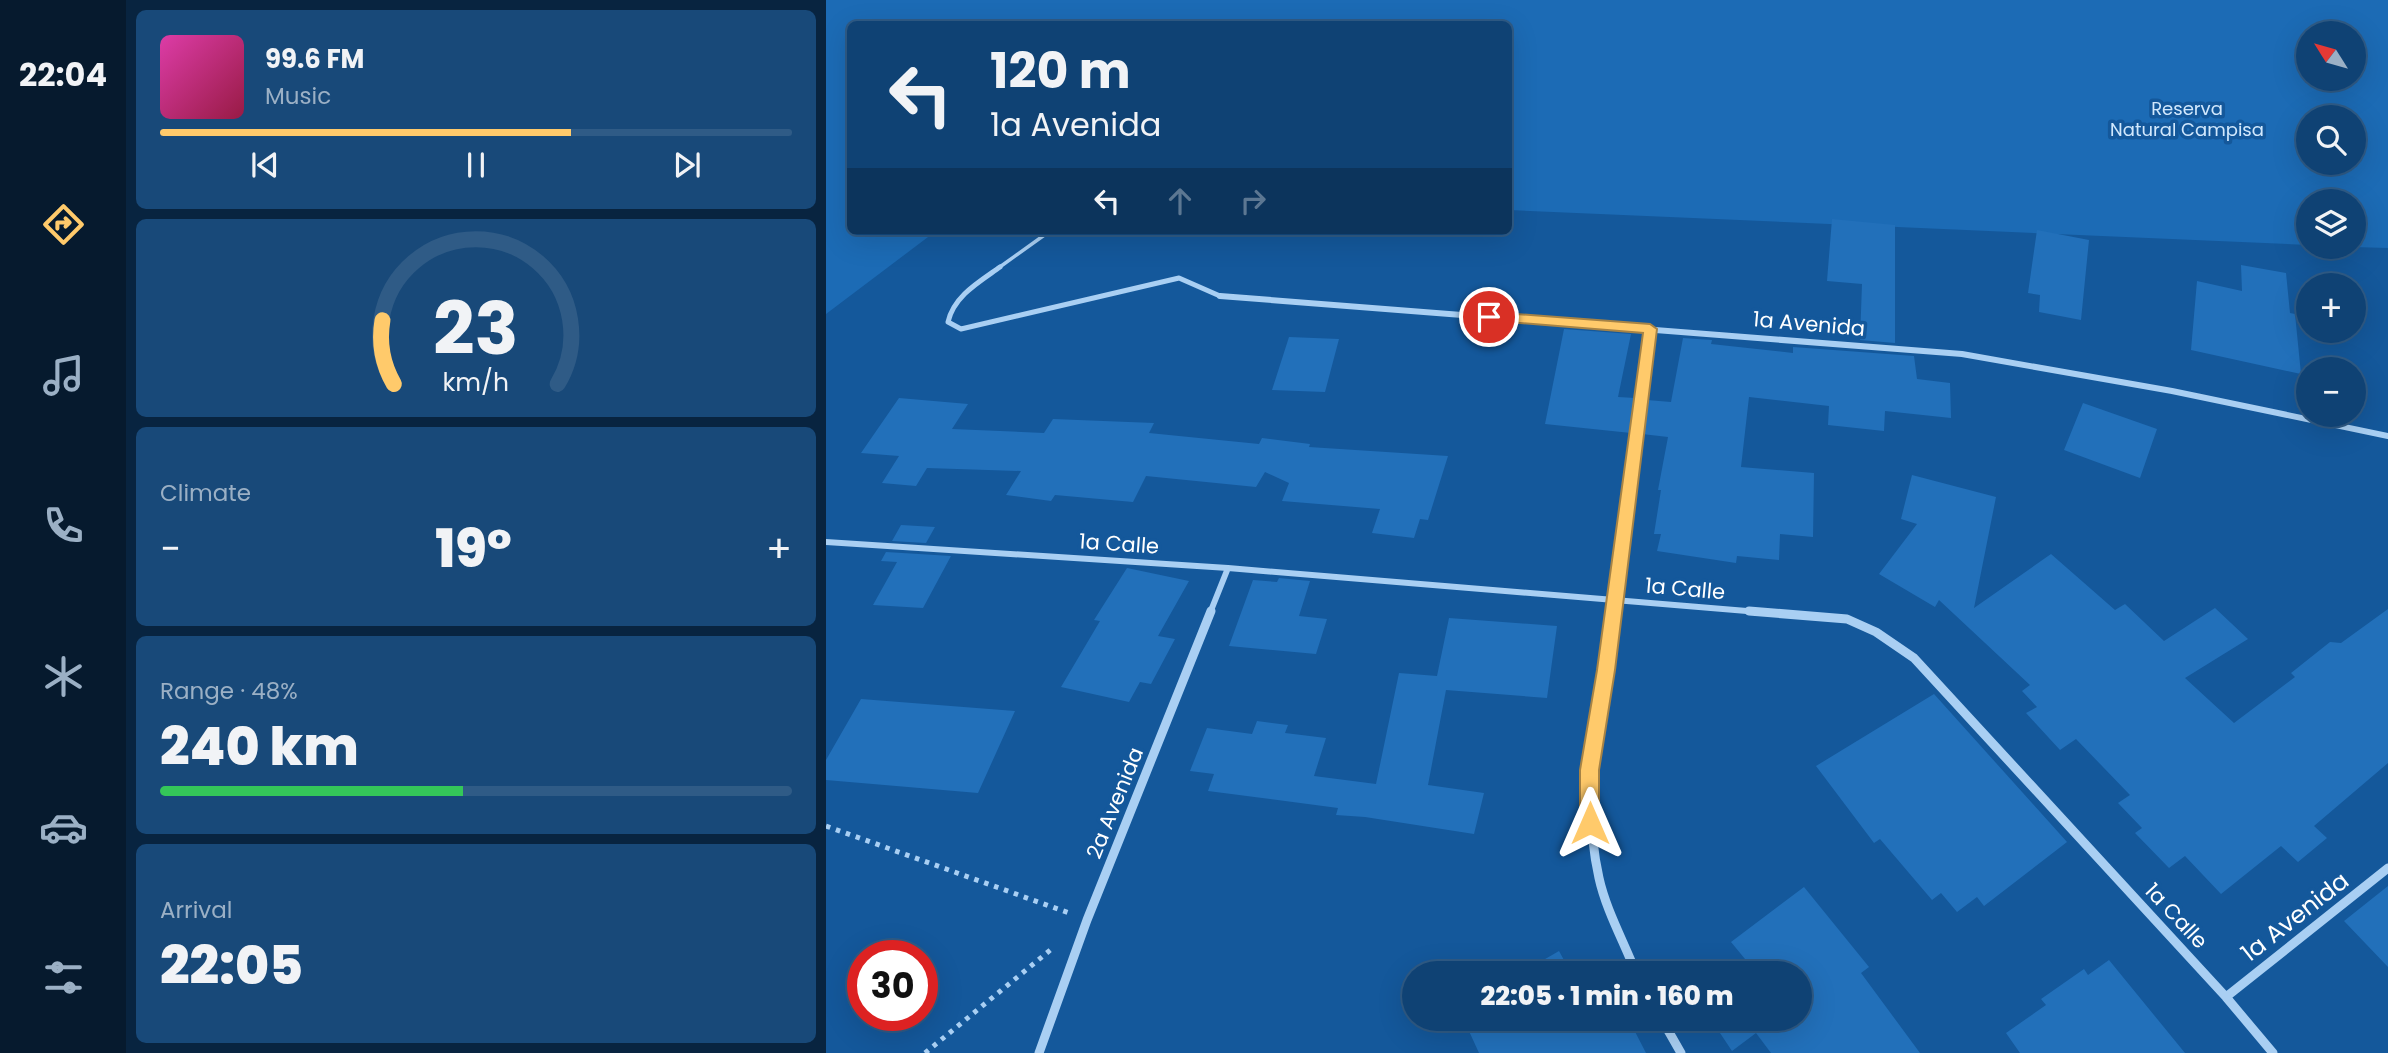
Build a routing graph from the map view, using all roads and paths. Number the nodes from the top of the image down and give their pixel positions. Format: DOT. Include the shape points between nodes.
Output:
graph roads {
  1 [pos="1045,235"];
  2 [pos="1220,296"];
  3 [pos="1650,329"];
  4 [pos="2388,436"];
  5 [pos="826,542"];
  6 [pos="1228,568"];
  7 [pos="1615,601"];
  8 [pos="826,826"];
  9 [pos="2388,868"];
  10 [pos="1087,920"];
  11 [pos="1042,957"];
  12 [pos="1631,961"];
  13 [pos="2226,997"];
  14 [pos="1668,1031"];
  15 [pos="925,1053"];
  16 [pos="1039,1053"];
  17 [pos="1681,1053"];
  18 [pos="2273,1053"];
  1 -- 2 [label="lane" via="972,288 951,308 948,322 961,329 1179,278"];
  2 -- 3 [label="street, 1a Avenida"];
  3 -- 4 [label="street, 1a Avenida" via="1962,354"];
  3 -- 7 [label="street"];
  5 -- 6 [label="street, 1a Calle"];
  6 -- 7 [label="street, 1a Calle"];
  6 -- 10 [label="street, 2a Avenida"];
  7 -- 12 [label="street" via="1590,770 1590,823 1599,880"];
  7 -- 13 [label="street, 1a Calle" via="1847,619 1876,632 1914,658"];
  8 -- 10 [label="path"];
  9 -- 13 [label="street, 1a Avenida"];
  10 -- 16 [label="street, 2a Avenida"];
  11 -- 15 [label="path"];
  13 -- 18 [label="street, 1a Calle"];
  14 -- 17 [label="street"];
}
